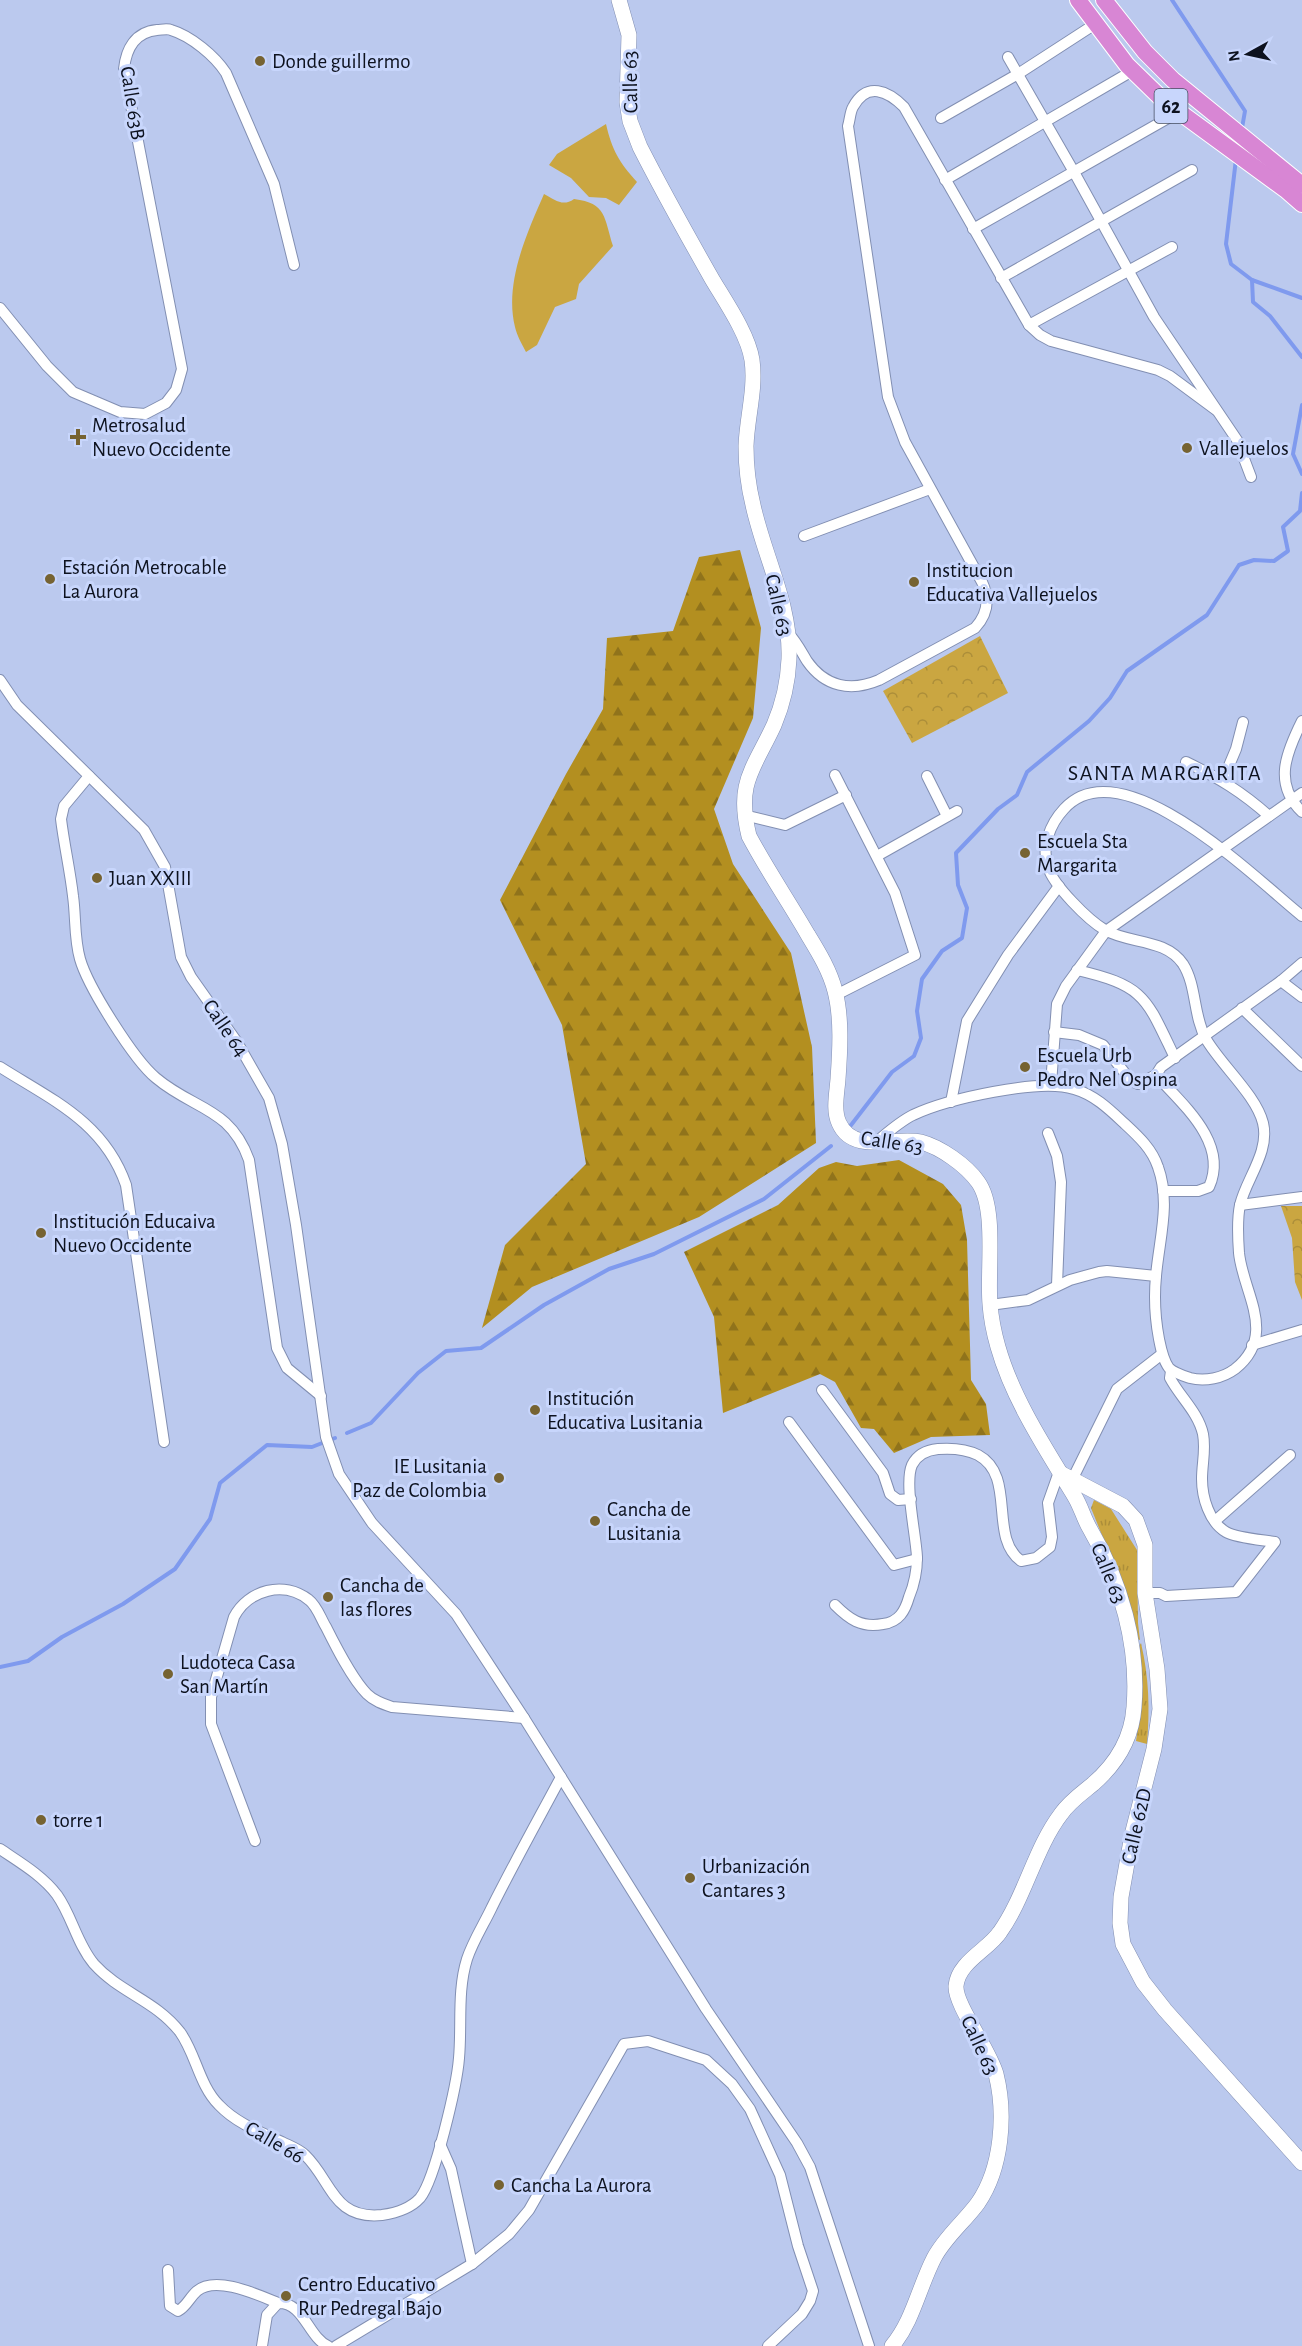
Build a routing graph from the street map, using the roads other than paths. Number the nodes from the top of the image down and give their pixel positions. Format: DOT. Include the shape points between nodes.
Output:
graph roads {
  1 [pos="619,0"];
  2 [pos="1078,0"];
  3 [pos="1104,0"];
  4 [pos="1089,28"];
  5 [pos="1008,57"];
  6 [pos="1018,74"];
  7 [pos="1127,74"];
  8 [pos="1170,117"];
  9 [pos="941,118"];
  10 [pos="1046,123"];
  11 [pos="1192,170"];
  12 [pos="1074,172"];
  13 [pos="945,180"];
  14 [pos="1295,185"];
  15 [pos="1302,204"];
  16 [pos="1102,221"];
  17 [pos="973,229"];
  18 [pos="1172,248"];
  19 [pos="294,265"];
  20 [pos="1129,271"];
  21 [pos="1001,278"];
  22 [pos="0,308"];
  23 [pos="1029,325"];
  24 [pos="1216,410"];
  25 [pos="1251,477"];
  26 [pos="930,489"];
  27 [pos="804,536"];
  28 [pos="788,633"];
  29 [pos="0,681"];
  30 [pos="1302,721"];
  31 [pos="1243,722"];
  32 [pos="1186,762"];
  33 [pos="835,775"];
  34 [pos="89,776"];
  35 [pos="927,776"];
  36 [pos="1223,780"];
  37 [pos="1302,793"];
  38 [pos="846,795"];
  39 [pos="1290,801"];
  40 [pos="1302,812"];
  41 [pos="744,815"];
  42 [pos="1269,816"];
  43 [pos="1222,849"];
  44 [pos="877,856"];
  45 [pos="1059,886"];
  46 [pos="1302,916"];
  47 [pos="1107,931"];
  48 [pos="1302,963"];
  49 [pos="1077,970"];
  50 [pos="1281,981"];
  51 [pos="836,995"];
  52 [pos="1302,997"];
  53 [pos="1242,1008"];
  54 [pos="1054,1032"];
  55 [pos="1204,1036"];
  56 [pos="1175,1058"];
  57 [pos="1302,1066"];
  58 [pos="0,1067"];
  59 [pos="1156,1075"];
  60 [pos="1051,1084"];
  61 [pos="951,1102"];
  62 [pos="1048,1133"];
  63 [pos="875,1143"];
  64 [pos="1163,1191"];
  65 [pos="1302,1197"];
  66 [pos="1240,1205"];
  67 [pos="1156,1276"];
  68 [pos="1057,1285"];
  69 [pos="990,1305"];
  70 [pos="1302,1330"];
  71 [pos="1252,1345"];
  72 [pos="1162,1354"];
  73 [pos="1171,1371"];
  74 [pos="822,1390"];
  75 [pos="321,1396"];
  76 [pos="789,1422"];
  77 [pos="164,1442"];
  78 [pos="1290,1455"];
  79 [pos="1066,1476"];
  80 [pos="911,1499"];
  81 [pos="1215,1521"];
  82 [pos="917,1559"];
  83 [pos="1145,1593"];
  84 [pos="835,1605"];
  85 [pos="524,1718"];
  86 [pos="561,1777"];
  87 [pos="255,1841"];
  88 [pos="0,1848"];
  89 [pos="440,2144"];
  90 [pos="1302,2163"];
  91 [pos="472,2264"];
  92 [pos="168,2270"];
  93 [pos="278,2303"];
  94 [pos="262,2346"];
  95 [pos="328,2346"];
  96 [pos="336,2346"];
  97 [pos="768,2346"];
  98 [pos="869,2346"];
  99 [pos="892,2346"];
  1 -- 28 [label="main road, Calle 63" via="629,34 630,121 654,175 734,317 752,358 746,445 748,479"];
  2 -- 14 [label="highway, 62" via="1127,65 1163,100"];
  3 -- 14 [label="highway, 62" via="1173,80"];
  4 -- 6 [label="street"];
  5 -- 6 [label="street"];
  6 -- 9 [label="street"];
  6 -- 10 [label="street"];
  7 -- 10 [label="street"];
  8 -- 12 [label="street"];
  10 -- 12 [label="street"];
  10 -- 13 [label="street"];
  11 -- 16 [label="street"];
  12 -- 16 [label="street"];
  12 -- 17 [label="street"];
  13 -- 17 [label="street"];
  13 -- 26 [label="street" via="904,107 892,95 878,90 865,94 853,107 848,126 888,397 904,442"];
  14 -- 15 [label="highway, 62"];
  16 -- 20 [label="street"];
  16 -- 21 [label="street"];
  17 -- 21 [label="street"];
  18 -- 20 [label="street"];
  19 -- 22 [label="street, Calle 63B" via="274,184 226,73 219,62 190,39 169,29 147,31 138,36 126,56 124,69 182,369 176,390 166,403 145,414 120,412 74,392 47,366"];
  20 -- 23 [label="street"];
  20 -- 24 [label="street" via="1154,317"];
  21 -- 23 [label="street"];
  23 -- 24 [label="street" via="1051,340 1158,370"];
  24 -- 25 [label="street" via="1237,440"];
  26 -- 27 [label="street"];
  26 -- 28 [label="street" via="986,590 986,609 975,628 879,680 852,687 822,678"];
  28 -- 41 [label="main road, Calle 63" via="786,686 774,726 751,769"];
  29 -- 34 [label="street, Calle 64" via="17,705"];
  30 -- 39 [label="street" via="1283,772"];
  31 -- 36 [label="street"];
  32 -- 36 [label="street"];
  33 -- 38 [label="street"];
  34 -- 75 [label="street, Calle 64" via="144,830 155,849 170,886 181,957 269,1098 282,1144"];
  34 -- 75 [label="street" via="64,806 61,819 83,968 142,1063 166,1086 223,1119 244,1146 277,1348 287,1368"];
  35 -- 44 [label="street" via="952,813"];
  36 -- 42 [label="street"];
  37 -- 39 [label="street"];
  38 -- 41 [label="street" via="785,825"];
  38 -- 44 [label="street"];
  39 -- 40 [label="street"];
  39 -- 42 [label="street"];
  41 -- 51 [label="main road, Calle 63" via="749,836 819,953"];
  42 -- 43 [label="street"];
  43 -- 45 [label="street" via="1184,821 1132,795 1090,793 1070,802 1049,831 1048,868"];
  43 -- 46 [label="street"];
  43 -- 47 [label="street"];
  44 -- 51 [label="street" via="895,893 915,955"];
  45 -- 47 [label="street"];
  45 -- 61 [label="street" via="1008,955 967,1021"];
  47 -- 49 [label="street"];
  47 -- 55 [label="street" via="1153,943 1178,958 1190,981"];
  48 -- 50 [label="street"];
  49 -- 54 [label="street" via="1057,1004"];
  49 -- 56 [label="street" via="1129,986 1146,1000"];
  50 -- 52 [label="street"];
  50 -- 53 [label="street"];
  51 -- 63 [label="main road, Calle 63" via="836,1097 840,1124 858,1140"];
  53 -- 55 [label="street"];
  53 -- 57 [label="street"];
  54 -- 59 [label="street" via="1079,1035 1103,1045 1131,1082 1138,1084"];
  54 -- 60 [label="street"];
  55 -- 56 [label="street"];
  55 -- 66 [label="street" via="1263,1123 1264,1138"];
  56 -- 59 [label="street"];
  58 -- 77 [label="street" via="81,1118 101,1137 119,1164 126,1185"];
  59 -- 64 [label="street" via="1206,1132 1214,1159 1209,1187 1198,1191"];
  60 -- 61 [label="street"];
  60 -- 64 [label="street" via="1096,1098 1148,1146 1159,1168"];
  61 -- 63 [label="street" via="905,1119"];
  62 -- 68 [label="street" via="1061,1182"];
  63 -- 69 [label="main road, Calle 63" via="923,1142 964,1166 979,1182 988,1209"];
  64 -- 67 [label="street"];
  65 -- 66 [label="street"];
  66 -- 71 [label="street" via="1239,1252 1258,1322"];
  67 -- 68 [label="street" via="1107,1271"];
  67 -- 72 [label="street" via="1156,1324"];
  68 -- 69 [label="street" via="1028,1299"];
  69 -- 79 [label="main road, Calle 63" via="1002,1361 1047,1453"];
  70 -- 71 [label="street"];
  71 -- 73 [label="street" via="1246,1359 1225,1375 1193,1379"];
  72 -- 73 [label="street"];
  72 -- 79 [label="street" via="1118,1389"];
  73 -- 81 [label="street" via="1170,1378 1192,1408 1202,1431 1206,1451 1202,1479 1205,1501"];
  74 -- 80 [label="street" via="883,1473 890,1494 898,1500"];
  75 -- 85 [label="street, Calle 64" via="326,1437 339,1474 372,1523 456,1614"];
  76 -- 82 [label="street" via="894,1565"];
  78 -- 81 [label="street"];
  79 -- 80 [label="street" via="1048,1503 1050,1547 1030,1560 1021,1561 1013,1556 998,1480 980,1456 954,1449 929,1450 919,1455 910,1472"];
  79 -- 83 [label="main road, Calle 62D" via="1115,1501 1136,1520 1145,1545"];
  79 -- 99 [label="main road, Calle 63" via="1101,1545 1120,1596 1133,1664 1134,1711 1116,1759 1061,1813 997,1938 964,1968 956,1981 960,2005 989,2054 996,2074 1001,2116 998,2150 980,2199 935,2255 911,2316"];
  80 -- 82 [label="street"];
  81 -- 83 [label="street" via="1226,1533 1275,1542 1236,1592 1166,1596"];
  82 -- 84 [label="street" via="906,1610 893,1622 863,1625 848,1618"];
  83 -- 90 [label="main road, Calle 62D" via="1160,1709 1121,1897 1123,1944 1143,1982 1165,2010"];
  85 -- 86 [label="street, Calle 64"];
  85 -- 87 [label="street" via="380,1703 367,1694 309,1600 285,1589 259,1593 240,1605 234,1617 211,1697 211,1724"];
  86 -- 89 [label="street, Calle 66" via="468,1957 462,1981 459,2058"];
  86 -- 98 [label="street, Calle 64" via="810,2167"];
  88 -- 89 [label="street, Calle 66" via="58,1896 94,1963 118,1985 171,2020 217,2104 232,2117 303,2153 339,2202 362,2213 378,2215 408,2209 426,2189"];
  89 -- 91 [label="street" via="451,2169"];
  91 -- 96 [label="street"];
  91 -- 97 [label="street" via="509,2234 529,2210 624,2044 648,2041 706,2060 732,2084 750,2109 780,2175 813,2291 802,2314"];
  92 -- 93 [label="street" via="173,2310 185,2307 198,2290 221,2284"];
  93 -- 94 [label="street" via="267,2315"];
  93 -- 95 [label="street" via="286,2302 298,2312"];
}
